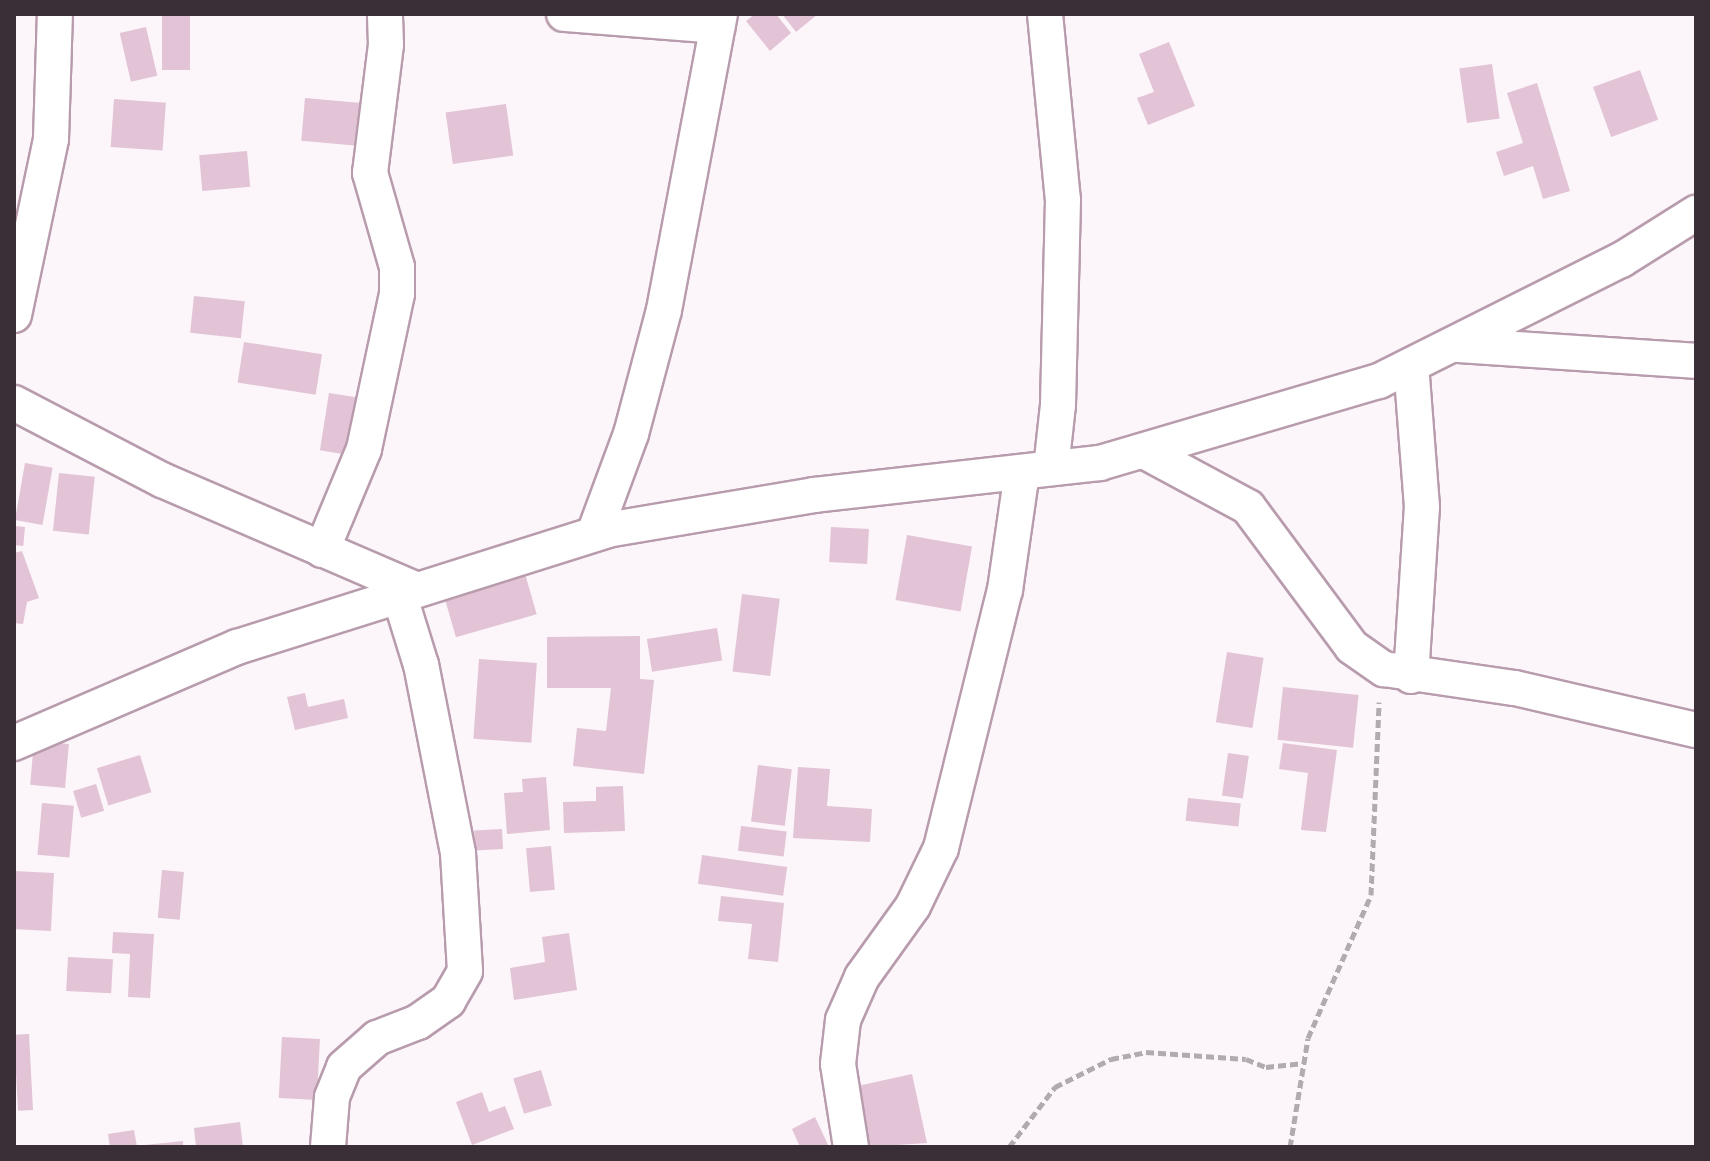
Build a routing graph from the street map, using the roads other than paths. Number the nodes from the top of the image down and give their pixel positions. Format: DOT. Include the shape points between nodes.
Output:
graph roads {
  1 [pos="55,14"];
  2 [pos="385,14"];
  3 [pos="564,14"];
  4 [pos="1045,14"];
  5 [pos="719,20"];
  6 [pos="1696,213"];
  7 [pos="14,315"];
  8 [pos="1455,345"];
  9 [pos="1696,361"];
  10 [pos="1411,365"];
  11 [pos="14,403"];
  12 [pos="1144,451"];
  13 [pos="1037,470"];
  14 [pos="594,534"];
  15 [pos="322,550"];
  16 [pos="407,592"];
  17 [pos="1398,672"];
  18 [pos="1696,730"];
  19 [pos="14,743"];
  20 [pos="328,1147"];
  21 [pos="851,1147"];
  1 -- 7 [label="street" via="51,139"];
  2 -- 15 [label="street" via="370,173 397,267 397,294 364,449"];
  3 -- 5 [label="street"];
  4 -- 13 [label="street" via="1063,200 1064,271"];
  5 -- 14 [label="street" via="664,310 631,434"];
  6 -- 8 [label="street" via="1621,260"];
  8 -- 9 [label="street"];
  8 -- 10 [label="street"];
  10 -- 12 [label="street" via="1379,381"];
  10 -- 17 [label="street" via="1422,507"];
  11 -- 15 [label="street" via="162,480"];
  12 -- 13 [label="street"];
  12 -- 17 [label="street" via="1248,507 1352,647"];
  13 -- 14 [label="street" via="814,495"];
  13 -- 21 [label="street" via="941,848 913,906 862,977 843,1020 838,1064"];
  14 -- 16 [label="street"];
  15 -- 16 [label="street"];
  16 -- 19 [label="street" via="237,647"];
  16 -- 20 [label="street" via="458,853 465,971 448,1001 418,1022 377,1038 344,1067 332,1097"];
  17 -- 18 [label="street" via="1515,688"];
}
